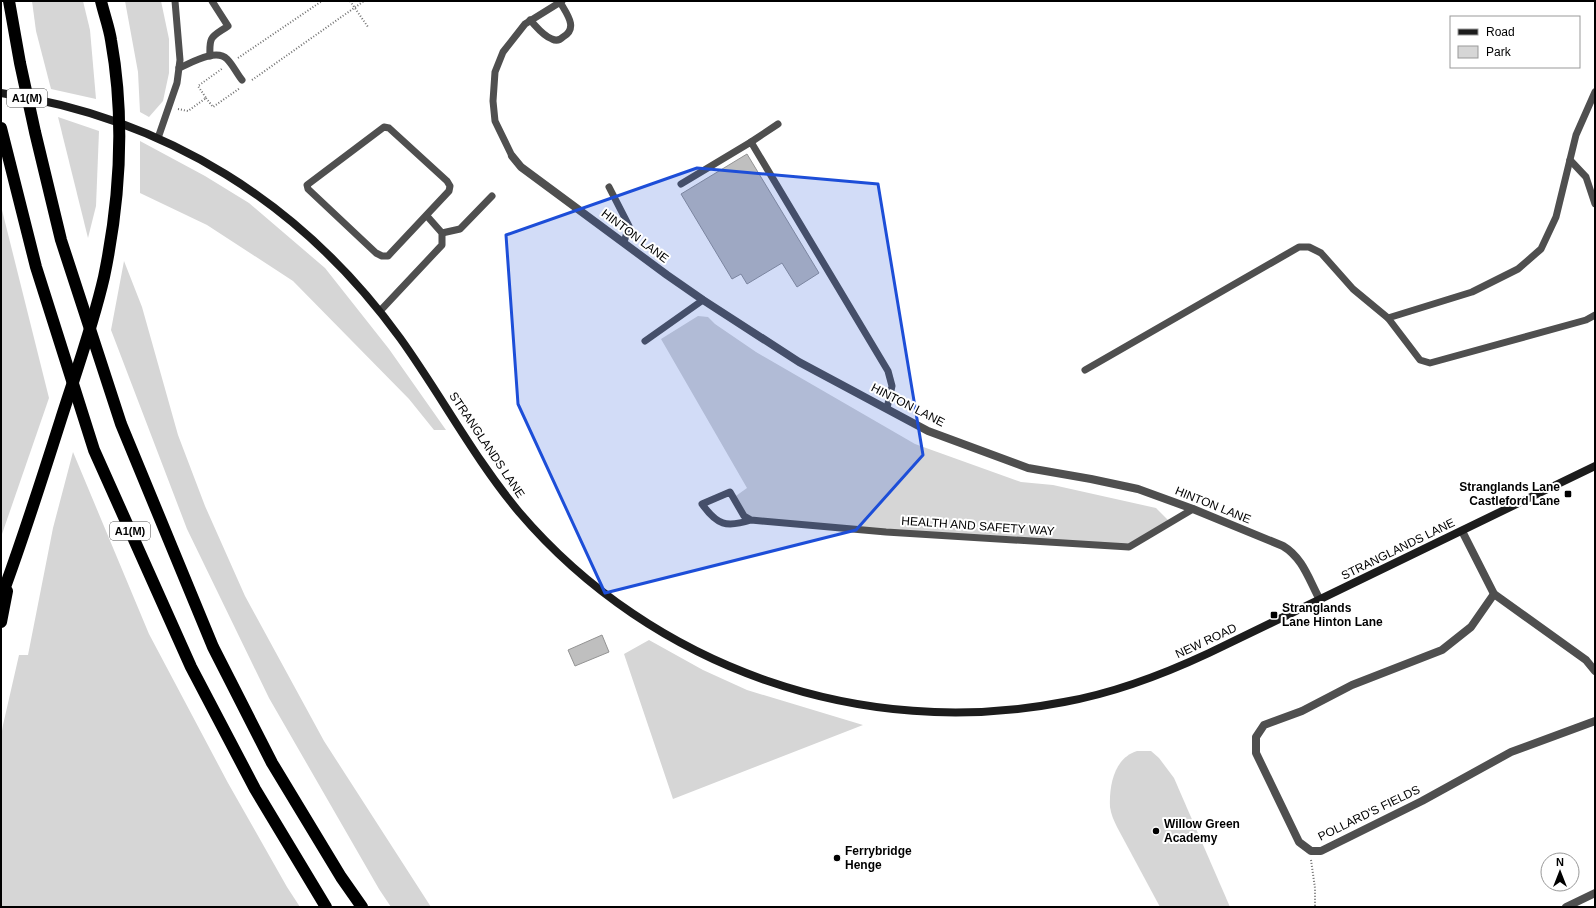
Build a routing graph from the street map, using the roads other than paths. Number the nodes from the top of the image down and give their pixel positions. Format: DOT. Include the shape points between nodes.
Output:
graph roads {
  1 [pos="9,1"];
  2 [pos="101,1"];
  3 [pos="175,1"];
  4 [pos="212,1"];
  5 [pos="561,2"];
  6 [pos="530,20"];
  7 [pos="210,56"];
  8 [pos="179,68"];
  9 [pos="243,83"];
  10 [pos="1595,92"];
  11 [pos="1,93"];
  12 [pos="778,124"];
  13 [pos="1,128"];
  14 [pos="158,138"];
  15 [pos="751,142"];
  16 [pos="512,156"];
  17 [pos="1570,160"];
  18 [pos="681,184"];
  19 [pos="609,187"];
  20 [pos="492,196"];
  21 [pos="1595,204"];
  22 [pos="427,216"];
  23 [pos="442,233"];
  24 [pos="624,242"];
  25 [pos="703,300"];
  26 [pos="380,311"];
  27 [pos="1595,315"];
  28 [pos="1388,318"];
  29 [pos="645,341"];
  30 [pos="1085,370"];
  31 [pos="887,408"];
  32 [pos="1595,466"];
  33 [pos="1194,509"];
  34 [pos="751,520"];
  35 [pos="1462,531"];
  36 [pos="11,572"];
  37 [pos="1494,594"];
  38 [pos="1,598"];
  39 [pos="1320,600"];
  40 [pos="1,622"];
  41 [pos="1595,671"];
  42 [pos="1100,694"];
  43 [pos="1595,721"];
  44 [pos="1595,893"];
  45 [pos="326,907"];
  46 [pos="362,907"];
  47 [pos="1566,907"];
  1 -- 46 [label="highway, A1(M)" via="35,132 61,240 121,424 213,647 272,763"];
  2 -- 36 [label="highway" via="111,39 118,100 116,200 111,238 94,315"];
  3 -- 8 [label="lane"];
  4 -- 7 [label="lane" via="228,26 212,37"];
  5 -- 6 [label="lane"];
  5 -- 6 [label="lane" via="571,21 571,28 567,35 559,40 545,35"];
  6 -- 16 [label="lane" via="516,33 503,52 495,72 495,121"];
  7 -- 8 [label="lane"];
  7 -- 9 [label="lane" via="222,55 227,58"];
  8 -- 14 [label="lane" via="177,83"];
  10 -- 17 [label="lane" via="1576,135"];
  11 -- 14 [label="main road, STRANGLANDS LANE" via="66,106 116,121"];
  12 -- 15 [label="lane"];
  13 -- 45 [label="highway, A1(M)" via="36,267 94,450 191,667 255,789"];
  14 -- 26 [label="main road, STRANGLANDS LANE" via="215,167 280,212 321,247"];
  15 -- 18 [label="lane"];
  15 -- 31 [label="lane" via="888,371 892,386"];
  16 -- 24 [label="street, HINTON LANE" via="521,167"];
  17 -- 21 [label="lane" via="1586,177"];
  17 -- 28 [label="lane" via="1556,217 1541,249 1524,264 1472,292"];
  19 -- 24 [label="lane" via="629,226"];
  20 -- 23 [label="lane" via="460,229"];
  22 -- 22 [label="lane" via="392,254 382,256 308,189 307,185 380,129 389,128 447,180 450,186 449,191"];
  22 -- 23 [label="lane"];
  23 -- 26 [label="lane" via="442,245"];
  24 -- 25 [label="street, HINTON LANE"];
  25 -- 29 [label="lane"];
  25 -- 31 [label="street, HINTON LANE" via="799,362"];
  26 -- 42 [label="main road, STRANGLANDS LANE" via="420,366 499,486 524,518 566,561 592,583 630,612 675,640 712,659 768,682 832,700 892,710 933,713 1000,711 1067,702"];
  27 -- 28 [label="lane" via="1586,320 1430,363 1420,360"];
  28 -- 30 [label="lane" via="1353,289 1322,253 1309,247 1299,247"];
  31 -- 33 [label="street, HINTON LANE" via="928,431 1028,468 1138,489"];
  32 -- 35 [label="main road, STRANGLANDS LANE"];
  33 -- 34 [label="lane, HEALTH AND SAFETY WAY" via="1129,547 886,532"];
  33 -- 39 [label="street, HINTON LANE" via="1292,552 1299,560"];
  34 -- 34 [label="lane, HEALTH AND SAFETY WAY" via="744,516 730,492 702,504 719,522 739,524"];
  35 -- 37 [label="street"];
  35 -- 39 [label="main road, STRANGLANDS LANE"];
  36 -- 38 [label="highway"];
  36 -- 40 [label="highway"];
  37 -- 41 [label="street" via="1586,660"];
  37 -- 43 [label="street, POLLARD'S FIELDS" via="1471,627 1442,650 1352,685 1302,711 1264,725 1256,737 1256,753 1299,842 1311,851 1322,851 1511,752"];
  39 -- 42 [label="main road, NEW ROAD" via="1175,669"];
  44 -- 47 [label="street"];
}
